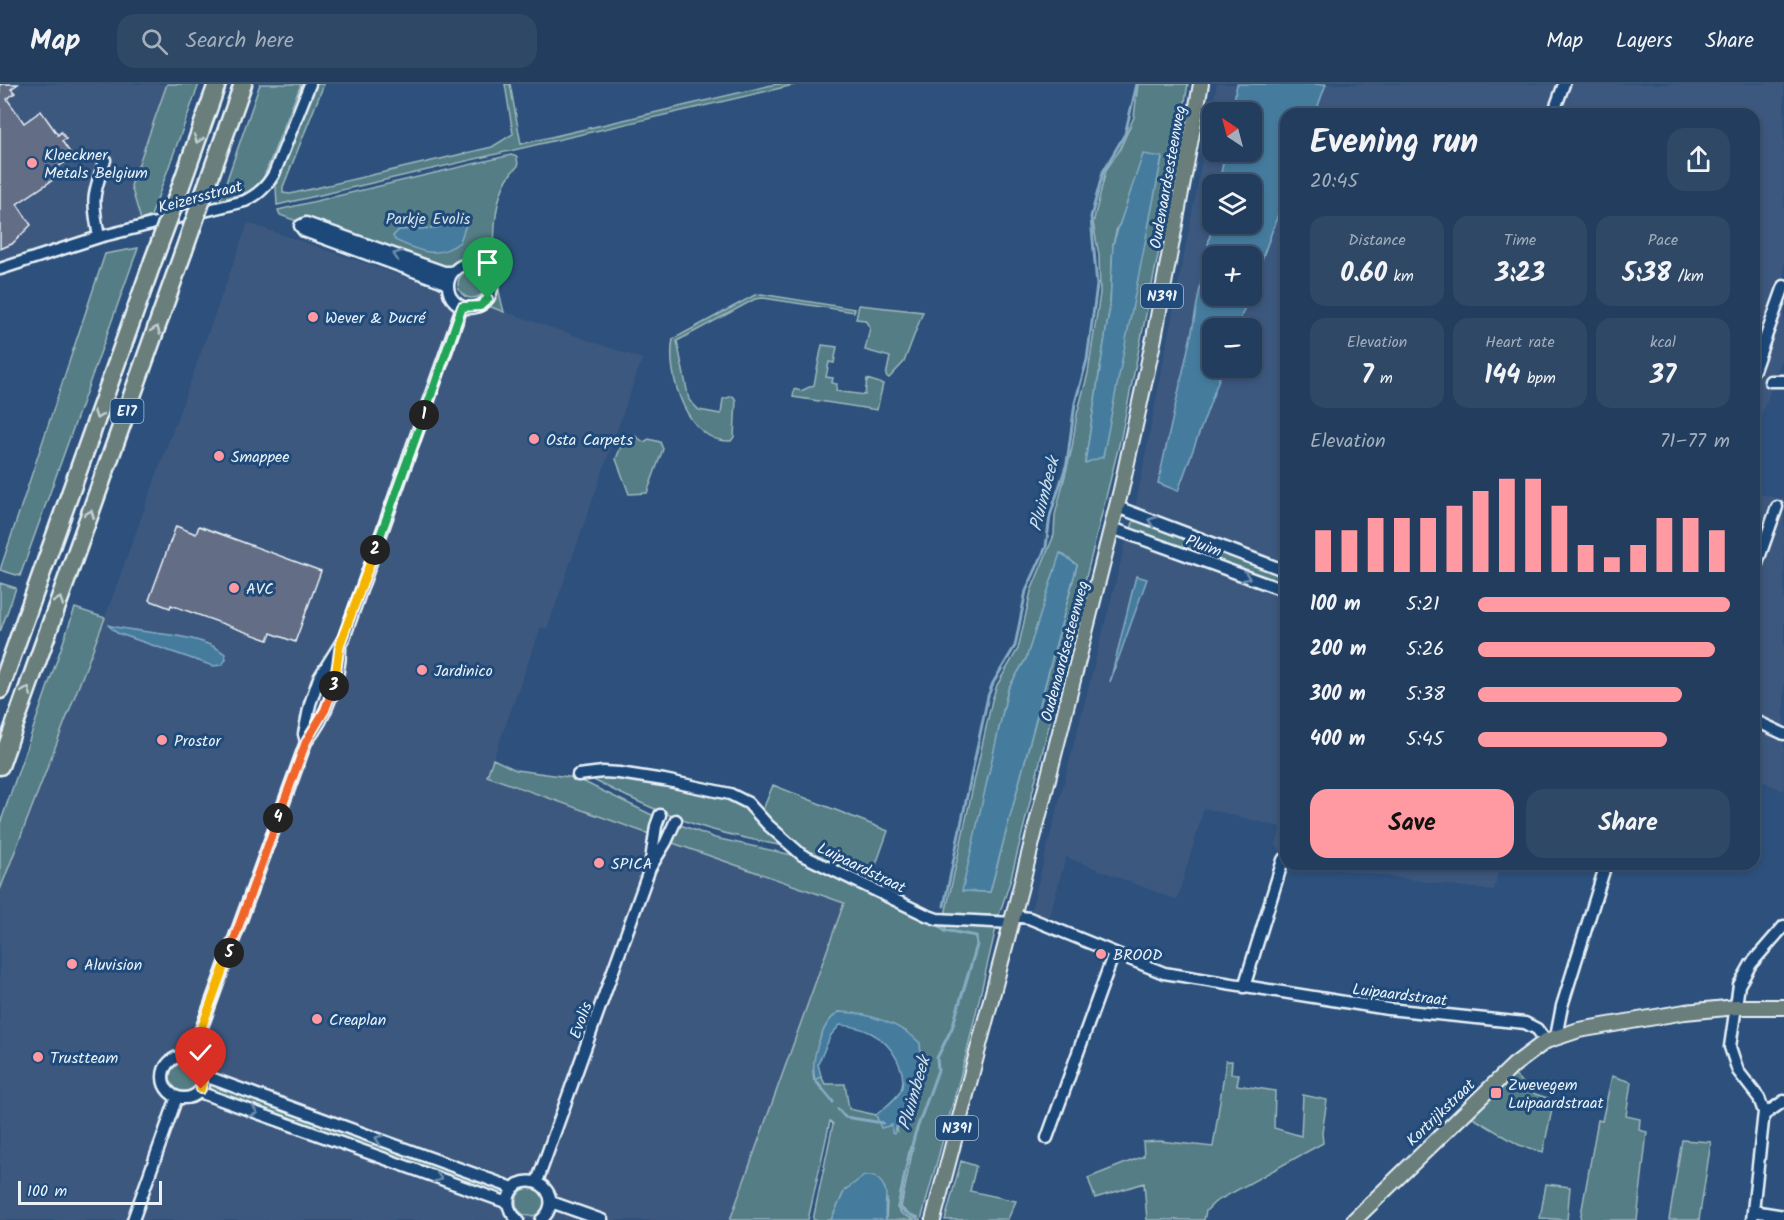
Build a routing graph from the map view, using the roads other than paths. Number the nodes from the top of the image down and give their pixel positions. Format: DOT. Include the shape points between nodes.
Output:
graph roads {
  1 [pos="217,84"];
  2 [pos="243,84"];
  3 [pos="310,84"];
  4 [pos="1201,84"];
  5 [pos="1564,84"];
  6 [pos="1555,108"];
  7 [pos="105,160"];
  8 [pos="99,237"];
  9 [pos="0,269"];
  10 [pos="452,272"];
  11 [pos="448,285"];
  12 [pos="1784,286"];
  13 [pos="462,307"];
  14 [pos="1760,353"];
  15 [pos="1770,381"];
  16 [pos="1784,381"];
  17 [pos="1117,507"];
  18 [pos="1777,507"];
  19 [pos="1112,528"];
  20 [pos="1760,555"];
  21 [pos="1280,569"];
  22 [pos="1280,589"];
  23 [pos="340,644"];
  24 [pos="0,690"];
  25 [pos="1760,723"];
  26 [pos="1784,734"];
  27 [pos="306,742"];
  28 [pos="0,766"];
  29 [pos="578,775"];
  30 [pos="660,815"];
  31 [pos="676,820"];
  32 [pos="650,868"];
  33 [pos="1280,870"];
  34 [pos="1604,870"];
  35 [pos="1013,920"];
  36 [pos="1784,926"];
  37 [pos="1114,953"];
  38 [pos="1244,987"];
  39 [pos="1737,1006"];
  40 [pos="1784,1007"];
  41 [pos="1551,1039"];
  42 [pos="191,1057"];
  43 [pos="205,1076"];
  44 [pos="199,1092"];
  45 [pos="177,1098"];
  46 [pos="1784,1101"];
  47 [pos="1764,1115"];
  48 [pos="1047,1138"];
  49 [pos="537,1182"];
  50 [pos="513,1188"];
  51 [pos="551,1202"];
  52 [pos="508,1203"];
  53 [pos="1752,1216"];
  54 [pos="1784,1216"];
  55 [pos="547,1219"];
  56 [pos="133,1220"];
  57 [pos="518,1220"];
  58 [pos="602,1220"];
  59 [pos="933,1220"];
  60 [pos="1354,1220"];
  1 -- 24 [label="highway, E17, one-way, bridge"];
  28 -- 2 [label="highway, E17, one-way, bridge"];
  3 -- 8 [label="street, Keizersstraat" via="273,174 257,195"];
  4 -- 17 [label="main road, Oudenaardsesteenweg / N391" via="1155,338"];
  5 -- 6 [label="street"];
  7 -- 8 [label="street" via="92,203"];
  8 -- 9 [label="street, Keizersstraat"];
  10 -- 11 [label="street"];
  10 -- 11 [label="street, one-way" via="306,223 300,226 304,231"];
  10 -- 13 [label="street" via="460,266 476,265 489,276 492,286 488,299 480,306"];
  11 -- 13 [label="street" via="450,295"];
  12 -- 14 [label="street"];
  13 -- 23 [label="street"];
  15 -- 16 [label="street"];
  17 -- 19 [label="main road, Oudenaardsesteenweg / N391"];
  21 -- 17 [label="street, Pluim, one-way"];
  18 -- 20 [label="street"];
  19 -- 22 [label="street, Pluim, one-way"];
  19 -- 35 [label="main road, Oudenaardsesteenweg / N391"];
  23 -- 27 [label="street" via="332,691"];
  23 -- 27 [label="street" via="313,695 304,734"];
  25 -- 26 [label="street"];
  27 -- 42 [label="street"];
  29 -- 35 [label="street, Luipaardstraat" via="620,773 730,794 748,803 802,855 928,916"];
  30 -- 32 [label="street, Evolis"];
  31 -- 32 [label="street, Evolis"];
  32 -- 49 [label="street, Evolis"];
  33 -- 38 [label="street"];
  34 -- 41 [label="street"];
  35 -- 37 [label="street, Luipaardstraat" via="1029,918"];
  35 -- 59 [label="main road, Oudenaardsesteenweg / N391"];
  36 -- 39 [label="street" via="1739,984"];
  37 -- 38 [label="street, Luipaardstraat" via="1164,973"];
  37 -- 48 [label="street"];
  38 -- 41 [label="street, Luipaardstraat" via="1388,1009 1525,1023"];
  39 -- 40 [label="main road, Kortrijkstraat"];
  39 -- 41 [label="main road, Kortrijkstraat" via="1579,1030"];
  39 -- 47 [label="street" via="1731,1047 1734,1061 1759,1098"];
  41 -- 60 [label="main road, Kortrijkstraat" via="1514,1065"];
  42 -- 43 [label="street" via="202,1066"];
  42 -- 45 [label="street" via="173,1059 163,1072 165,1088"];
  43 -- 44 [label="street"];
  50 -- 43 [label="street, one-way"];
  44 -- 45 [label="street"];
  44 -- 52 [label="street, one-way"];
  45 -- 56 [label="street"];
  46 -- 47 [label="street"];
  47 -- 53 [label="street"];
  49 -- 50 [label="street" via="524,1181"];
  49 -- 51 [label="street" via="545,1187"];
  50 -- 52 [label="street"];
  51 -- 55 [label="street"];
  51 -- 58 [label="street"];
  52 -- 57 [label="street"];
  53 -- 54 [label="street"];
}
